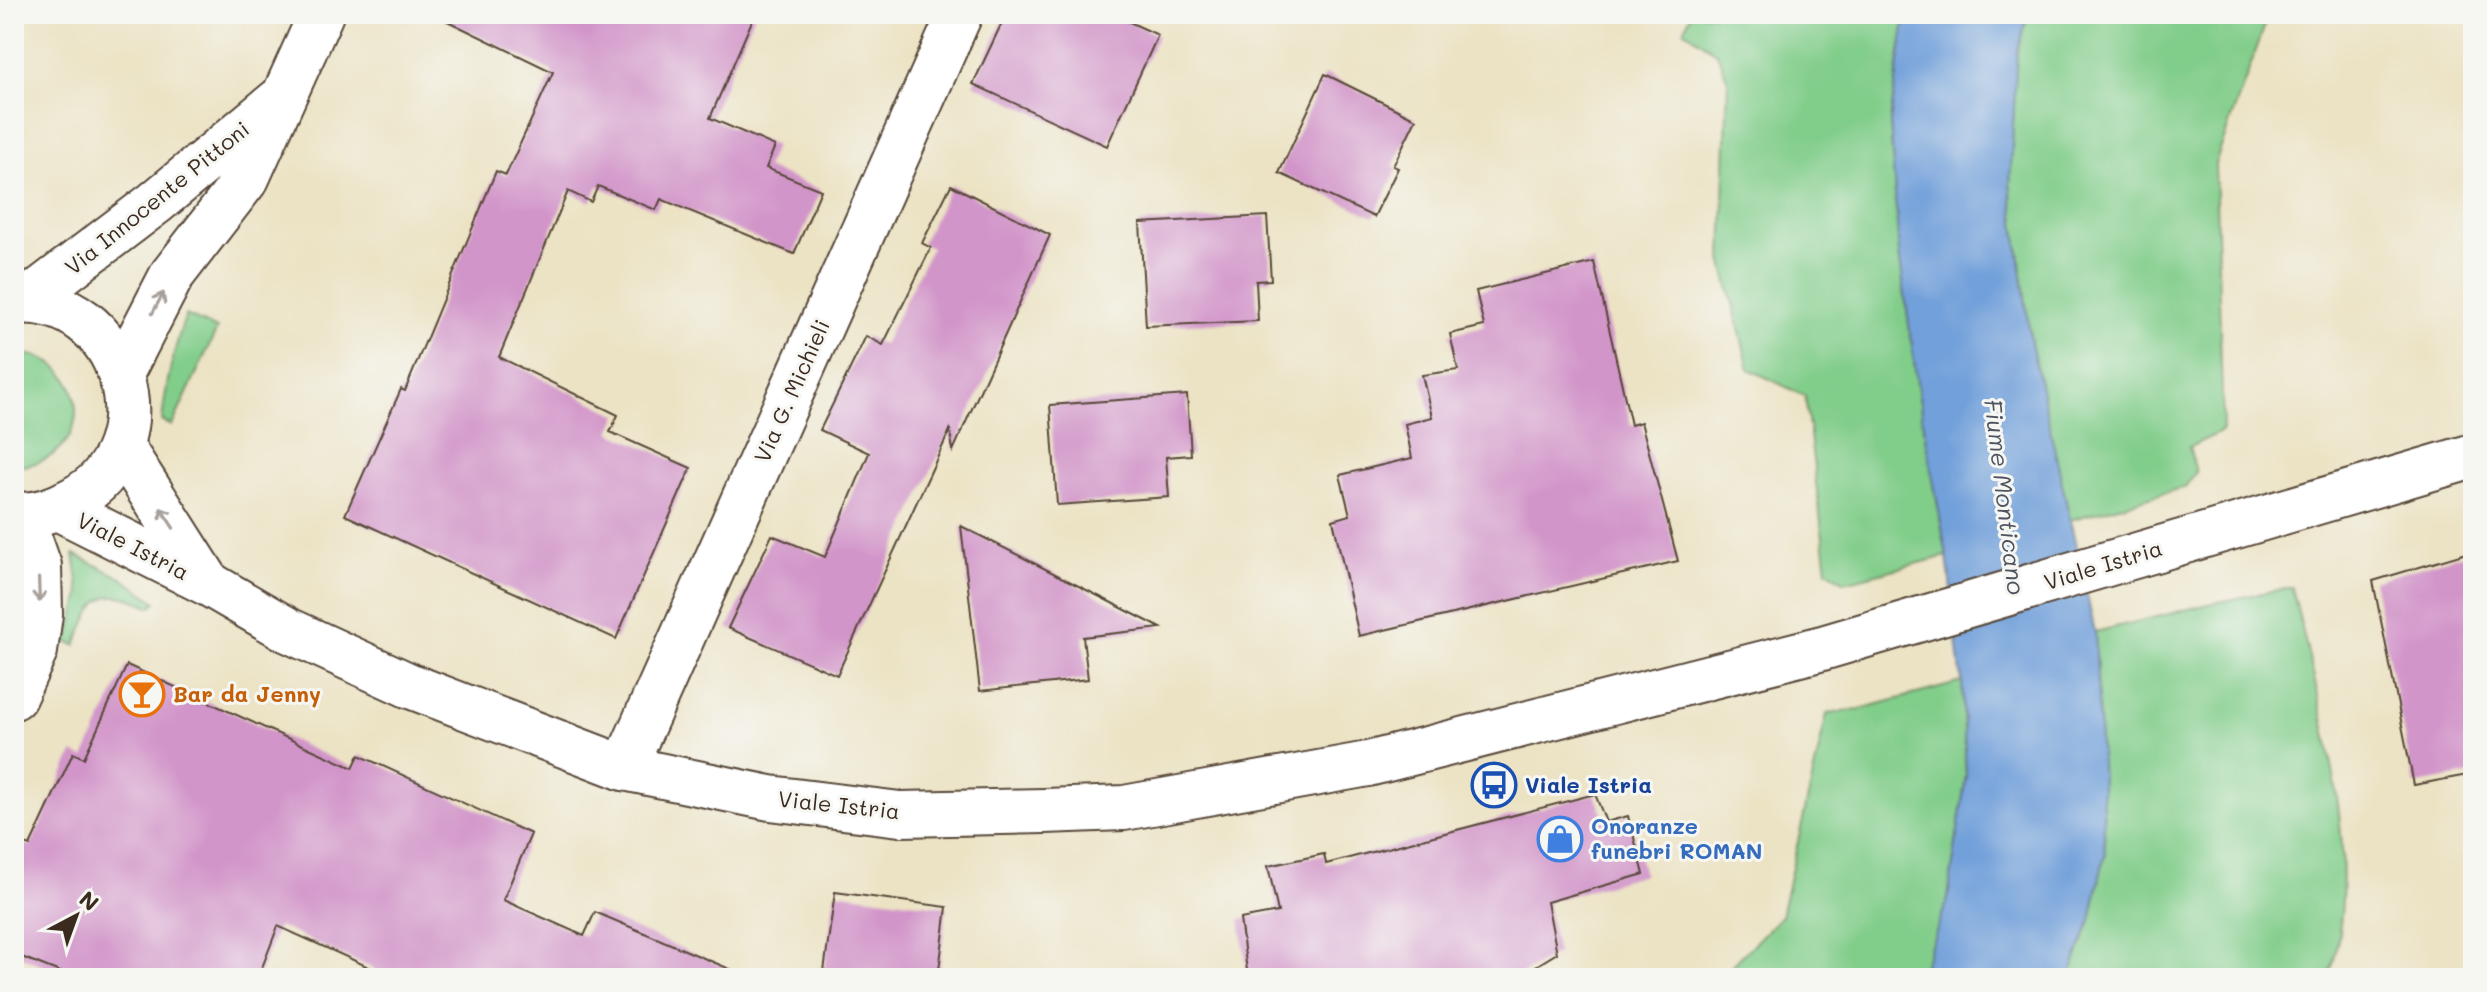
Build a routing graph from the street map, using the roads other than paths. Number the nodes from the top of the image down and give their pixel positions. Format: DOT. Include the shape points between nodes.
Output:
graph roads {
  1 [pos="321,14"];
  2 [pos="960,14"];
  3 [pos="286,94"];
  4 [pos="20,302"];
  5 [pos="122,372"];
  6 [pos="121,446"];
  7 [pos="2473,456"];
  8 [pos="31,512"];
  9 [pos="209,584"];
  10 [pos="14,697"];
  11 [pos="624,768"];
  1 -- 3 [label="street, Via Innocente Pittoni"];
  2 -- 11 [label="street, Via G. Michieli"];
  3 -- 4 [label="street, Via Innocente Pittoni" via="155,203"];
  5 -- 3 [label="street, Via Innocente Pittoni, one-way" via="172,275 247,178"];
  4 -- 5 [label="street" via="57,307 84,322 106,344"];
  5 -- 6 [label="street" via="127,422"];
  6 -- 8 [label="street" via="106,473 84,494"];
  9 -- 6 [label="street, Viale Istria, one-way"];
  7 -- 11 [label="street, Viale Istria" via="1845,641 1368,764 1124,808 900,814 770,798"];
  8 -- 9 [label="street, Viale Istria"];
  8 -- 10 [label="street, one-way" via="40,614 35,651"];
  9 -- 11 [label="street, Viale Istria" via="288,630 408,685"];
}
